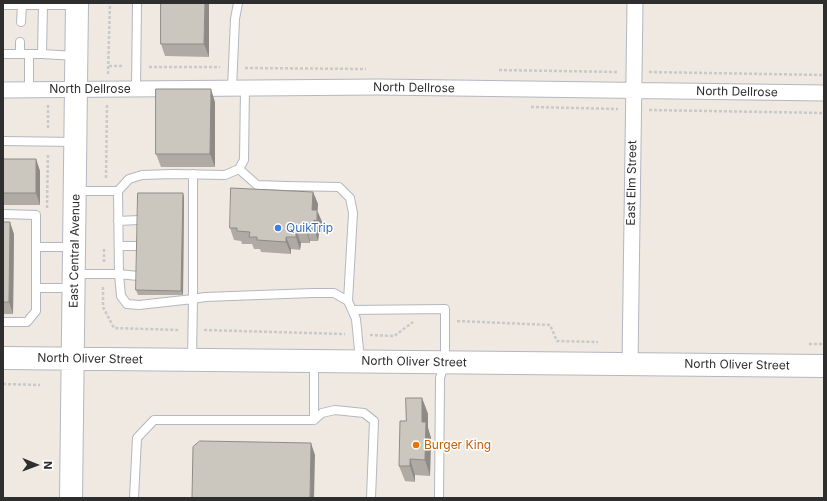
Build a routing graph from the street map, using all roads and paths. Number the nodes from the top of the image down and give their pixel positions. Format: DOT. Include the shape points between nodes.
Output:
graph roads {
  1 [pos="137,3"];
  2 [pos="238,3"];
  3 [pos="635,3"];
  4 [pos="77,4"];
  5 [pos="3,5"];
  6 [pos="22,5"];
  7 [pos="43,5"];
  8 [pos="21,22"];
  9 [pos="20,42"];
  10 [pos="3,54"];
  11 [pos="20,54"];
  12 [pos="29,54"];
  13 [pos="42,54"];
  14 [pos="76,56"];
  15 [pos="239,88"];
  16 [pos="136,89"];
  17 [pos="3,90"];
  18 [pos="29,90"];
  19 [pos="49,90"];
  20 [pos="76,90"];
  21 [pos="634,90"];
  22 [pos="824,93"];
  23 [pos="3,141"];
  24 [pos="48,141"];
  25 [pos="76,142"];
  26 [pos="239,169"];
  27 [pos="193,174"];
  28 [pos="75,191"];
  29 [pos="118,191"];
  30 [pos="47,209"];
  31 [pos="3,214"];
  32 [pos="139,220"];
  33 [pos="184,220"];
  34 [pos="193,220"];
  35 [pos="118,221"];
  36 [pos="118,246"];
  37 [pos="138,246"];
  38 [pos="36,247"];
  39 [pos="74,247"];
  40 [pos="183,247"];
  41 [pos="193,247"];
  42 [pos="119,274"];
  43 [pos="138,276"];
  44 [pos="183,277"];
  45 [pos="194,277"];
  46 [pos="74,281"];
  47 [pos="36,288"];
  48 [pos="193,299"];
  49 [pos="348,301"];
  50 [pos="352,310"];
  51 [pos="3,322"];
  52 [pos="3,358"];
  53 [pos="74,358"];
  54 [pos="192,360"];
  55 [pos="314,361"];
  56 [pos="360,361"];
  57 [pos="445,362"];
  58 [pos="630,364"];
  59 [pos="824,366"];
  60 [pos="3,384"];
  61 [pos="40,385"];
  62 [pos="314,420"];
  63 [pos="71,498"];
  64 [pos="134,498"];
  65 [pos="371,498"];
  66 [pos="439,498"];
  1 -- 16 [label="lane"];
  2 -- 15 [label="lane" via="235,19"];
  3 -- 21 [label="street, East Elm Street"];
  4 -- 7 [label="lane"];
  4 -- 14 [label="main road, East Central Avenue"];
  5 -- 6 [label="lane"];
  6 -- 7 [label="lane"];
  6 -- 8 [label="lane"];
  7 -- 13 [label="lane"];
  9 -- 11 [label="lane"];
  10 -- 11 [label="lane"];
  11 -- 12 [label="lane"];
  12 -- 13 [label="lane"];
  12 -- 18 [label="lane"];
  13 -- 14 [label="lane"];
  14 -- 20 [label="main road, East Central Avenue"];
  15 -- 16 [label="street, North Dellrose"];
  15 -- 21 [label="street, North Dellrose"];
  15 -- 26 [label="lane" via="244,160"];
  16 -- 20 [label="street, North Dellrose"];
  17 -- 18 [label="street, North Dellrose"];
  18 -- 19 [label="street, North Dellrose"];
  19 -- 20 [label="street, North Dellrose"];
  19 -- 24 [label="path"];
  20 -- 25 [label="main road, East Central Avenue"];
  21 -- 22 [label="street, North Dellrose"];
  21 -- 58 [label="street, East Elm Street"];
  23 -- 24 [label="lane"];
  24 -- 25 [label="lane"];
  24 -- 30 [label="path"];
  25 -- 28 [label="main road, East Central Avenue"];
  26 -- 27 [label="lane" via="225,175"];
  26 -- 49 [label="lane" via="257,185 339,187 350,198 353,212"];
  27 -- 29 [label="lane" via="142,175 129,179"];
  27 -- 34 [label="lane"];
  28 -- 29 [label="lane"];
  28 -- 39 [label="main road, East Central Avenue"];
  29 -- 35 [label="lane"];
  31 -- 38 [label="lane" via="36,215"];
  32 -- 35 [label="lane"];
  33 -- 34 [label="lane"];
  34 -- 41 [label="lane"];
  35 -- 36 [label="lane"];
  36 -- 37 [label="lane"];
  36 -- 42 [label="lane"];
  38 -- 39 [label="lane"];
  38 -- 47 [label="lane"];
  39 -- 46 [label="main road, East Central Avenue"];
  40 -- 41 [label="lane"];
  41 -- 45 [label="lane"];
  42 -- 43 [label="lane"];
  42 -- 46 [label="lane"];
  42 -- 48 [label="lane" via="121,296 127,304"];
  44 -- 45 [label="lane"];
  45 -- 48 [label="lane"];
  46 -- 47 [label="lane"];
  46 -- 53 [label="main road, East Central Avenue"];
  47 -- 51 [label="lane" via="36,311 28,322"];
  48 -- 49 [label="lane" via="334,293"];
  48 -- 54 [label="lane"];
  49 -- 50 [label="lane"];
  50 -- 56 [label="lane" via="356,319"];
  50 -- 57 [label="lane" via="445,309"];
  52 -- 53 [label="main road, North Oliver Street"];
  53 -- 54 [label="main road, North Oliver Street"];
  53 -- 63 [label="main road, East Central Avenue"];
  54 -- 55 [label="main road, North Oliver Street"];
  55 -- 56 [label="main road, North Oliver Street"];
  55 -- 62 [label="lane"];
  56 -- 57 [label="main road, North Oliver Street"];
  57 -- 58 [label="main road, North Oliver Street"];
  57 -- 66 [label="lane" via="440,378"];
  58 -- 59 [label="main road, North Oliver Street"];
  60 -- 61 [label="path"];
  62 -- 64 [label="lane" via="154,420 137,438"];
  62 -- 65 [label="lane" via="335,410 364,413 374,421"];
}
